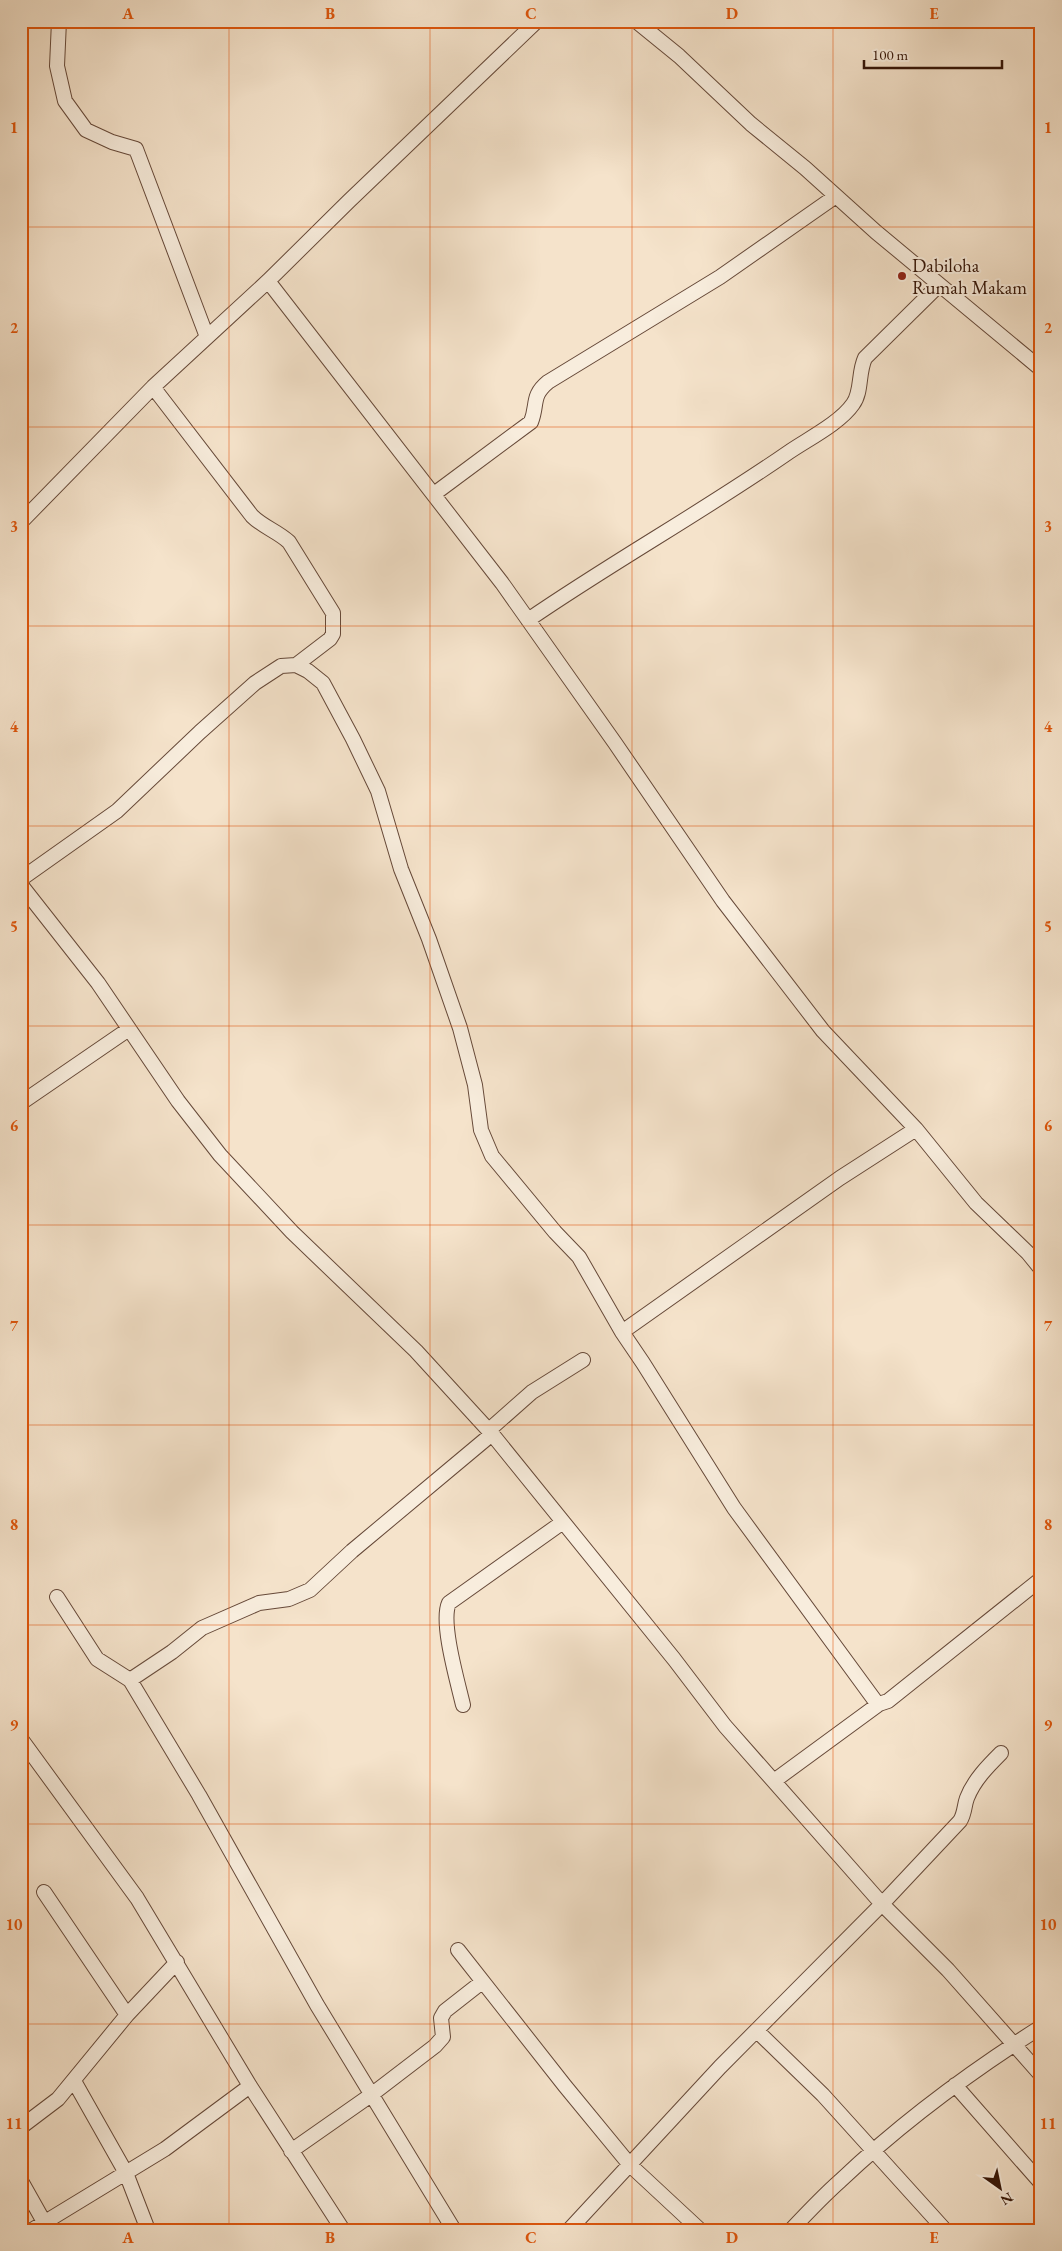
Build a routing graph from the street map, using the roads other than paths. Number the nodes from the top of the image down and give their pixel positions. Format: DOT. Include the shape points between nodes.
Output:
graph roads {
  1 [pos="59,21"];
  2 [pos="537,21"];
  3 [pos="636,21"];
  4 [pos="836,196"];
  5 [pos="268,281"];
  6 [pos="939,285"];
  7 [pos="207,337"];
  8 [pos="1041,369"];
  9 [pos="153,387"];
  10 [pos="434,494"];
  11 [pos="21,522"];
  12 [pos="528,620"];
  13 [pos="296,665"];
  14 [pos="21,879"];
  15 [pos="21,885"];
  16 [pos="129,1029"];
  17 [pos="21,1103"];
  18 [pos="916,1129"];
  19 [pos="1041,1269"];
  20 [pos="622,1332"];
  21 [pos="583,1360"];
  22 [pos="491,1432"];
  23 [pos="563,1522"];
  24 [pos="1041,1579"];
  25 [pos="57,1597"];
  26 [pos="130,1680"];
  27 [pos="879,1704"];
  28 [pos="463,1705"];
  29 [pos="21,1739"];
  30 [pos="1001,1753"];
  31 [pos="774,1781"];
  32 [pos="44,1892"];
  33 [pos="882,1904"];
  34 [pos="458,1950"];
  35 [pos="177,1962"];
  36 [pos="482,1982"];
  37 [pos="127,2015"];
  38 [pos="1041,2028"];
  39 [pos="757,2031"];
  40 [pos="1015,2044"];
  41 [pos="1041,2075"];
  42 [pos="74,2081"];
  43 [pos="955,2085"];
  44 [pos="250,2086"];
  45 [pos="371,2095"];
  46 [pos="21,2127"];
  47 [pos="291,2151"];
  48 [pos="873,2151"];
  49 [pos="630,2165"];
  50 [pos="126,2173"];
  51 [pos="21,2181"];
  52 [pos="1041,2183"];
  53 [pos="42,2227"];
  54 [pos="148,2230"];
  55 [pos="343,2230"];
  56 [pos="454,2230"];
  57 [pos="569,2230"];
  58 [pos="700,2230"];
  59 [pos="791,2230"];
  60 [pos="944,2230"];
  1 -- 7 [label="street" via="56,66 65,101 86,130 136,149"];
  2 -- 5 [label="street"];
  3 -- 4 [label="street"];
  4 -- 6 [label="street"];
  4 -- 10 [label="street" via="720,276 548,382 534,400 532,422"];
  5 -- 7 [label="street"];
  5 -- 10 [label="street"];
  6 -- 8 [label="street"];
  6 -- 12 [label="street" via="865,358 860,368 857,396 836,420 770,466"];
  7 -- 9 [label="street"];
  9 -- 11 [label="street"];
  9 -- 13 [label="street" via="252,516 289,542 333,612 330,639"];
  10 -- 12 [label="street"];
  12 -- 18 [label="street" via="723,901 823,1031"];
  13 -- 14 [label="street" via="281,666 255,683 117,811"];
  13 -- 20 [label="street" via="323,683 378,791 401,869 460,1028 475,1085 485,1143 492,1156 578,1257"];
  15 -- 16 [label="street" via="98,983"];
  16 -- 17 [label="street"];
  16 -- 22 [label="street" via="200,1131 251,1190 416,1351"];
  18 -- 19 [label="street" via="976,1203"];
  18 -- 20 [label="street" via="840,1178"];
  20 -- 27 [label="street" via="734,1508"];
  21 -- 22 [label="street" via="532,1392"];
  22 -- 23 [label="street"];
  22 -- 26 [label="street" via="310,1590 289,1599 259,1603 202,1628"];
  23 -- 28 [label="street" via="448,1603 446,1617"];
  23 -- 31 [label="street" via="712,1710"];
  24 -- 27 [label="street" via="888,1701"];
  25 -- 26 [label="street" via="97,1659"];
  26 -- 45 [label="street"];
  27 -- 31 [label="street"];
  29 -- 35 [label="street" via="103,1850"];
  30 -- 33 [label="street" via="975,1783 960,1821"];
  31 -- 33 [label="street"];
  32 -- 37 [label="street"];
  33 -- 39 [label="street"];
  33 -- 40 [label="street"];
  34 -- 36 [label="street"];
  35 -- 37 [label="street"];
  35 -- 44 [label="street"];
  36 -- 45 [label="street" via="445,2011 441,2018 441,2040"];
  36 -- 49 [label="street"];
  37 -- 42 [label="street"];
  38 -- 40 [label="street"];
  39 -- 48 [label="street" via="823,2095"];
  39 -- 49 [label="street"];
  40 -- 41 [label="street"];
  40 -- 43 [label="street"];
  42 -- 46 [label="street" via="50,2107"];
  42 -- 50 [label="street"];
  43 -- 48 [label="street"];
  43 -- 52 [label="street"];
  44 -- 47 [label="street"];
  44 -- 50 [label="street" via="165,2149"];
  45 -- 47 [label="street"];
  45 -- 56 [label="street"];
  47 -- 55 [label="street"];
  48 -- 59 [label="street"];
  48 -- 60 [label="street"];
  49 -- 57 [label="street"];
  49 -- 58 [label="street"];
  50 -- 53 [label="street"];
  50 -- 54 [label="street"];
  51 -- 53 [label="street"];
}
